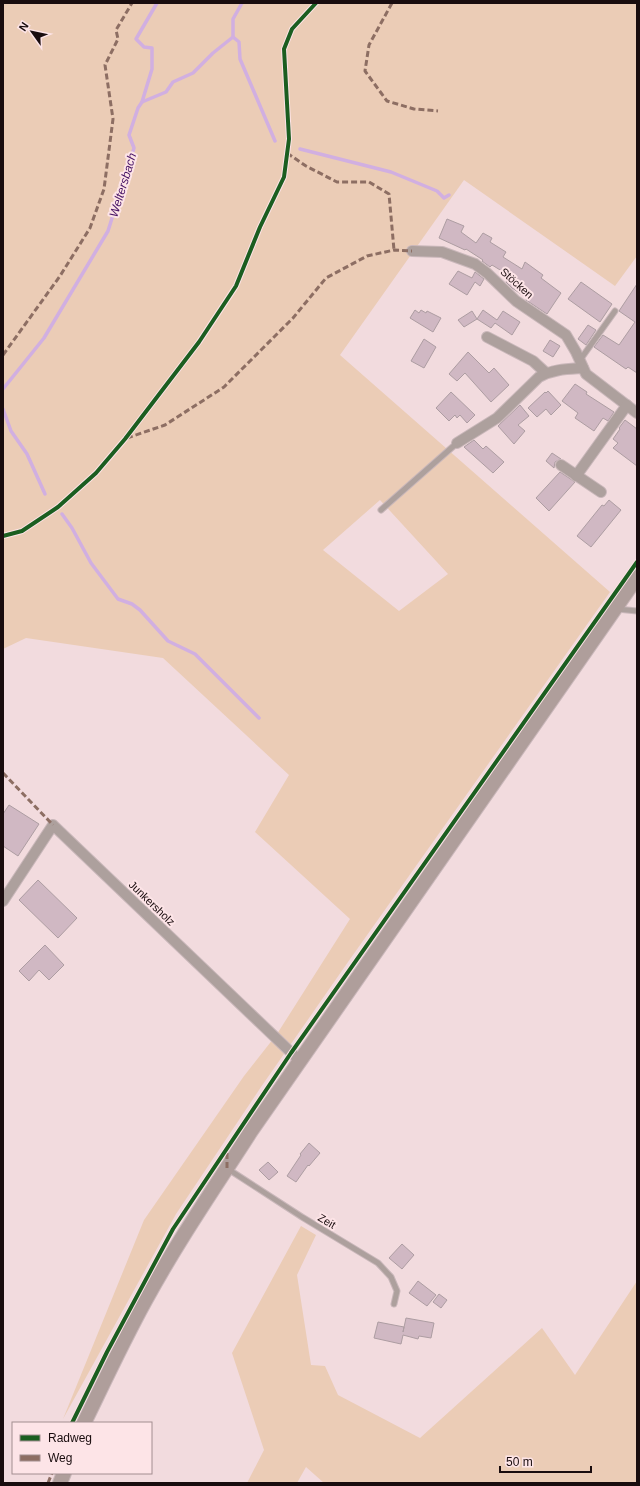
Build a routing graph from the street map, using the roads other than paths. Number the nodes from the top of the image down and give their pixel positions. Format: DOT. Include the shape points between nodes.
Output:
graph roads {
  1 [pos="412,251"];
  2 [pos="615,311"];
  3 [pos="487,337"];
  4 [pos="581,364"];
  5 [pos="546,373"];
  6 [pos="627,405"];
  7 [pos="637,413"];
  8 [pos="457,443"];
  9 [pos="561,465"];
  10 [pos="576,476"];
  11 [pos="601,492"];
  12 [pos="381,510"];
  13 [pos="637,577"];
  14 [pos="614,609"];
  15 [pos="637,611"];
  16 [pos="3,901"];
  17 [pos="300,1061"];
  18 [pos="227,1168"];
  19 [pos="394,1304"];
  20 [pos="84,1422"];
  1 -- 4 [label="street, Stöcken" via="442,252 475,264 488,273 516,301 566,335"];
  2 -- 4 [label="lane"];
  3 -- 5 [label="street" via="533,361"];
  4 -- 5 [label="street"];
  4 -- 6 [label="street, Stöcken" via="586,374"];
  5 -- 8 [label="street" via="497,418"];
  6 -- 7 [label="street, Stöcken"];
  6 -- 10 [label="street"];
  8 -- 12 [label="lane"];
  9 -- 10 [label="street"];
  10 -- 11 [label="street"];
  13 -- 14 [label="main road"];
  14 -- 15 [label="lane"];
  14 -- 17 [label="main road"];
  16 -- 17 [label="street, Junkersholz" via="53,825"];
  17 -- 18 [label="main road"];
  18 -- 19 [label="lane, Zeit" via="378,1262 391,1277 397,1291"];
  18 -- 20 [label="main road" via="145,1301"];
}
